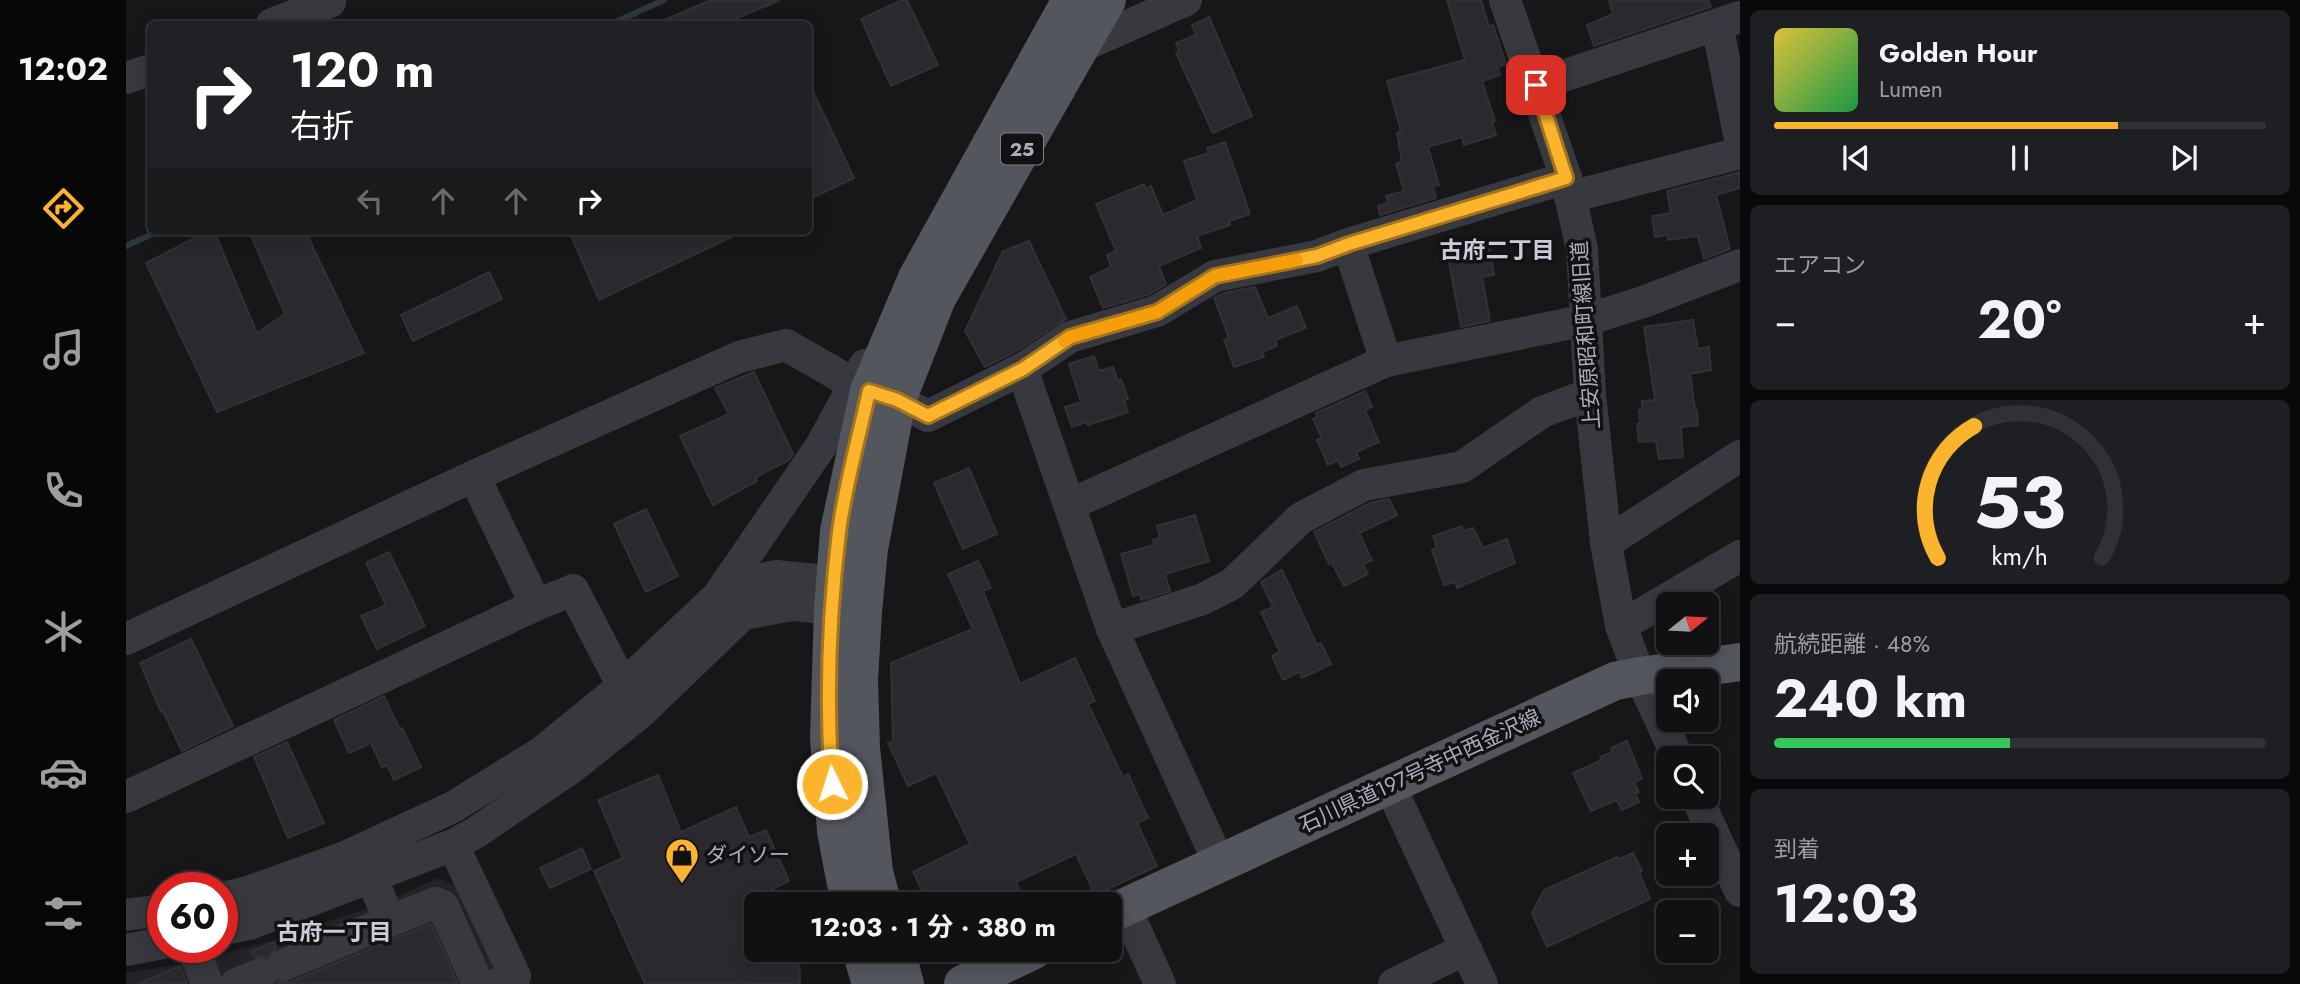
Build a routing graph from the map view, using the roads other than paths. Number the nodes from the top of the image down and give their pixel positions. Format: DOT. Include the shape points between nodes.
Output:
graph roads {
  1 [pos="1071,0"];
  2 [pos="1107,0"];
  3 [pos="1186,0"];
  4 [pos="1505,0"];
  5 [pos="332,1"];
  6 [pos="280,21"];
  7 [pos="1728,21"];
  8 [pos="1080,47"];
  9 [pos="147,71"];
  10 [pos="126,78"];
  11 [pos="1536,85"];
  12 [pos="1740,139"];
  13 [pos="1740,153"];
  14 [pos="1568,187"];
  15 [pos="1349,244"];
  16 [pos="1739,270"];
  17 [pos="1586,320"];
  18 [pos="1386,361"];
  19 [pos="1023,369"];
  20 [pos="873,391"];
  21 [pos="1590,394"];
  22 [pos="1740,456"];
  23 [pos="474,476"];
  24 [pos="1069,505"];
  25 [pos="1606,542"];
  26 [pos="1740,556"];
  27 [pos="718,596"];
  28 [pos="849,597"];
  29 [pos="536,605"];
  30 [pos="1621,626"];
  31 [pos="1112,629"];
  32 [pos="126,639"];
  33 [pos="1740,662"];
  34 [pos="1640,676"];
  35 [pos="623,687"];
  36 [pos="1672,746"];
  37 [pos="1390,786"];
  38 [pos="126,797"];
  39 [pos="1702,809"];
  40 [pos="453,845"];
  41 [pos="1219,863"];
  42 [pos="371,877"];
  43 [pos="1740,891"];
  44 [pos="848,892"];
  45 [pos="879,892"];
  46 [pos="238,894"];
  47 [pos="1122,909"];
  48 [pos="147,912"];
  49 [pos="126,915"];
  50 [pos="1122,919"];
  51 [pos="390,921"];
  52 [pos="238,926"];
  53 [pos="147,946"];
  54 [pos="1466,948"];
  55 [pos="126,950"];
  56 [pos="865,962"];
  57 [pos="899,962"];
  58 [pos="1009,962"];
  59 [pos="199,963"];
  60 [pos="260,974"];
  61 [pos="510,981"];
  62 [pos="207,984"];
  63 [pos="478,984"];
  64 [pos="871,984"];
  65 [pos="905,984"];
  66 [pos="963,984"];
  67 [pos="1160,984"];
  68 [pos="1394,984"];
  69 [pos="1482,984"];
  1 -- 20 [label="main road, 25" via="917,278"];
  2 -- 8 [label="main road, 25"];
  3 -- 8 [label="street"];
  4 -- 11 [label="street, 上安原昭和町線旧道"];
  5 -- 6 [label="street"];
  7 -- 11 [label="street"];
  7 -- 12 [label="street"];
  8 -- 20 [label="main road, 25" via="937,298"];
  9 -- 10 [label="street"];
  11 -- 14 [label="street, 上安原昭和町線旧道"];
  13 -- 14 [label="street"];
  14 -- 15 [label="street"];
  14 -- 17 [label="street, 上安原昭和町線旧道" via="1583,249"];
  15 -- 18 [label="street"];
  15 -- 19 [label="street" via="1317,256 1215,276 1157,312 1070,337"];
  16 -- 17 [label="street"];
  17 -- 18 [label="street"];
  17 -- 21 [label="street, 上安原昭和町線旧道"];
  18 -- 24 [label="street"];
  19 -- 20 [label="street" via="928,416"];
  19 -- 24 [label="street"];
  20 -- 23 [label="street" via="786,345 739,357"];
  20 -- 27 [label="street" via="821,446"];
  20 -- 28 [label="main road, 25" via="839,531"];
  21 -- 25 [label="street, 上安原昭和町線旧道"];
  21 -- 31 [label="street" via="1542,412 1462,467 1364,485 1301,518 1232,584 1203,599"];
  22 -- 25 [label="street"];
  23 -- 29 [label="street"];
  23 -- 32 [label="street"];
  24 -- 31 [label="street"];
  25 -- 30 [label="street, 上安原昭和町線旧道"];
  26 -- 30 [label="street"];
  27 -- 28 [label="street" via="776,576"];
  27 -- 35 [label="street"];
  28 -- 40 [label="street" via="743,614 640,713 570,769"];
  28 -- 44 [label="main road, 25" via="829,737 836,831"];
  28 -- 45 [label="main road, 25" via="861,748"];
  29 -- 35 [label="street" via="573,590"];
  29 -- 38 [label="street"];
  30 -- 34 [label="street, 上安原昭和町線旧道"];
  31 -- 41 [label="street"];
  33 -- 34 [label="main road, 石川県道197号寺中西金沢線"];
  34 -- 36 [label="street, 上安原昭和町線旧道"];
  34 -- 37 [label="main road, 石川県道197号寺中西金沢線" via="1615,681"];
  35 -- 46 [label="street" via="542,752 453,807 345,858"];
  37 -- 41 [label="main road, 石川県道197号寺中西金沢線"];
  37 -- 54 [label="street"];
  39 -- 43 [label="street"];
  40 -- 42 [label="street"];
  40 -- 61 [label="street"];
  41 -- 47 [label="main road, 石川県道197号寺中西金沢線"];
  42 -- 51 [label="street"];
  42 -- 52 [label="street"];
  48 -- 49 [label="street"];
  50 -- 67 [label="street"];
  51 -- 60 [label="street"];
  51 -- 63 [label="street" via="435,903 443,906"];
  53 -- 55 [label="street"];
  54 -- 68 [label="street"];
  54 -- 69 [label="street"];
  56 -- 64 [label="main road"];
  57 -- 65 [label="main road"];
  58 -- 66 [label="main road"];
  59 -- 62 [label="street"];
}
